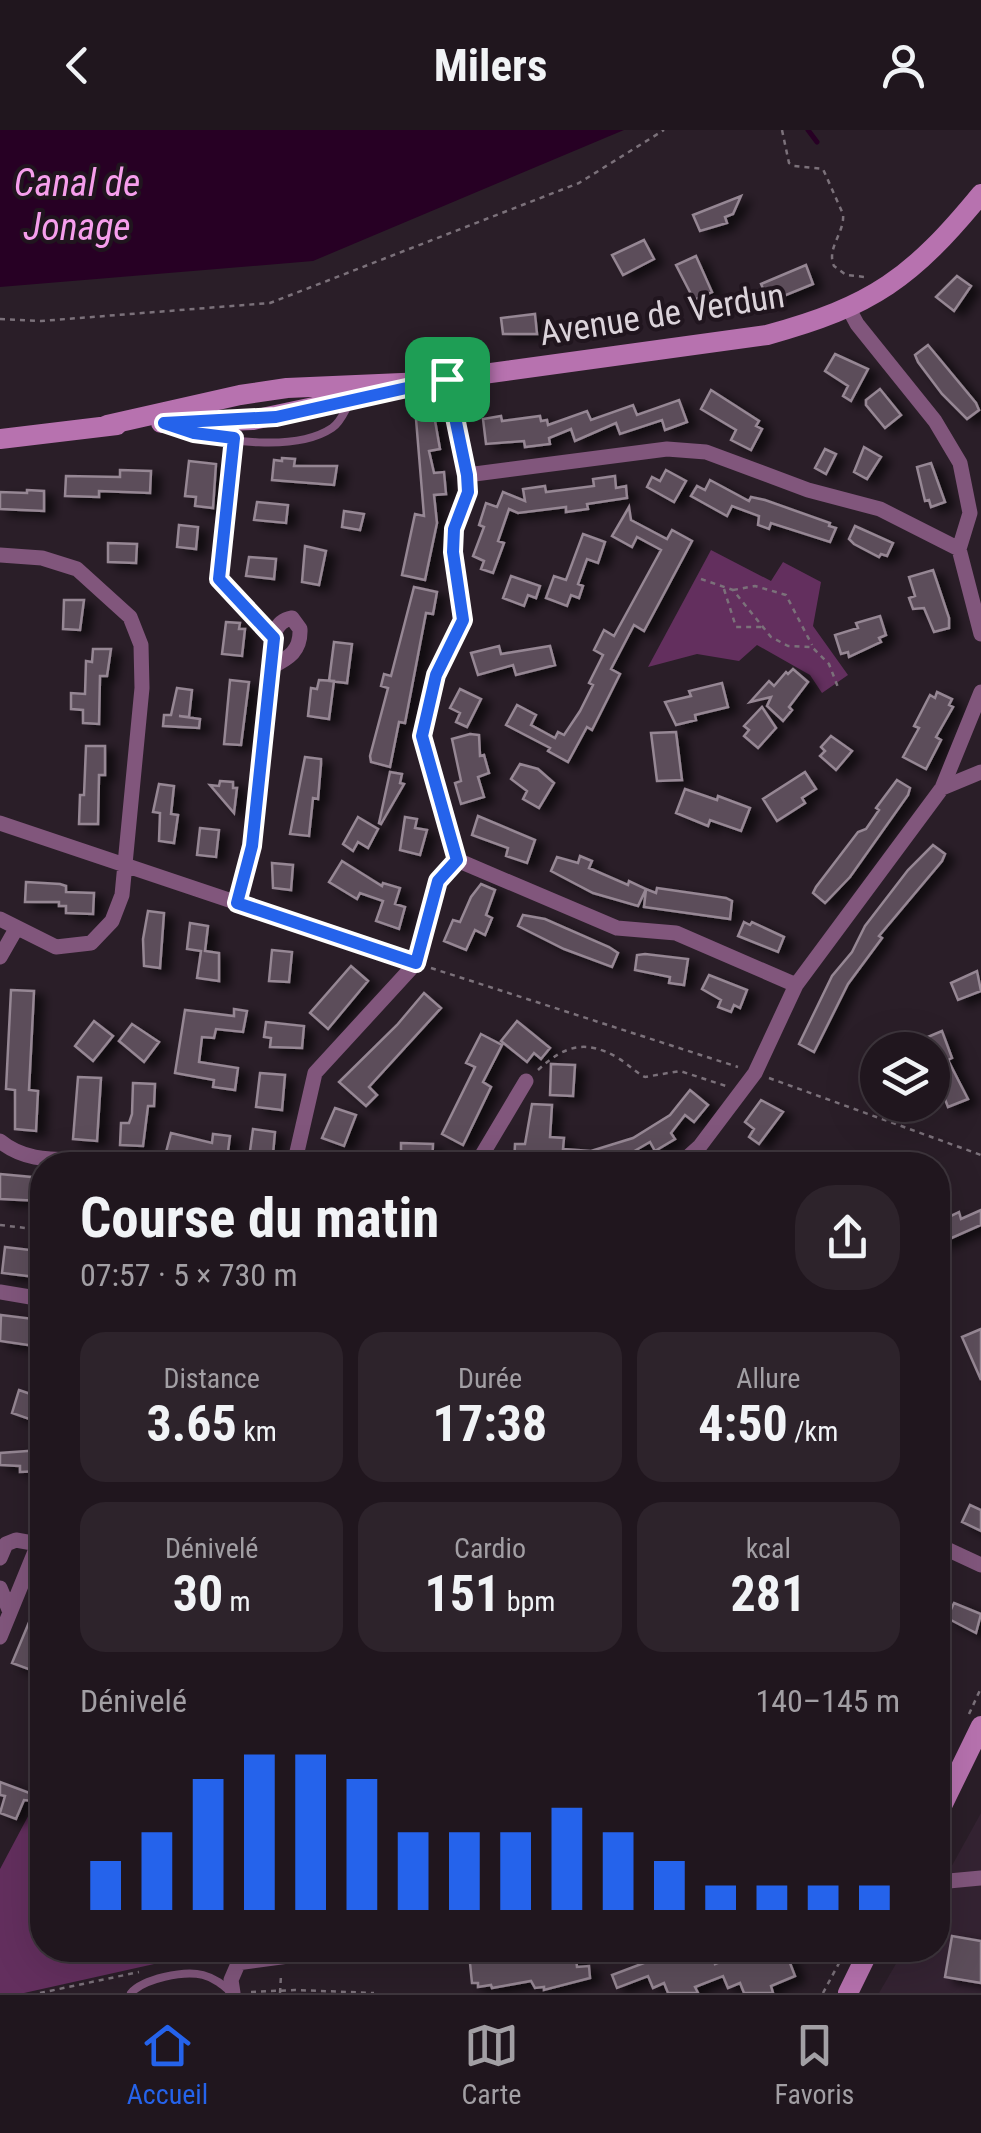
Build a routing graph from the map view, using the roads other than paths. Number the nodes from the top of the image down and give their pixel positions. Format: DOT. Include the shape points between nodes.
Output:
graph roads {
  1 [pos="981,194"];
  2 [pos="849,309"];
  3 [pos="447,379"];
  4 [pos="425,382"];
  5 [pos="352,400"];
  6 [pos="164,423"];
  7 [pos="107,425"];
  8 [pos="0,439"];
  9 [pos="467,475"];
  10 [pos="959,549"];
  11 [pos="0,556"];
  12 [pos="981,634"];
  13 [pos="271,667"];
  14 [pos="981,692"];
  15 [pos="981,772"];
  16 [pos="942,788"];
  17 [pos="0,824"];
  18 [pos="457,860"];
  19 [pos="124,865"];
  20 [pos="237,903"];
  21 [pos="0,918"];
  22 [pos="16,929"];
  23 [pos="0,957"];
  24 [pos="416,963"];
  25 [pos="796,985"];
  26 [pos="526,1081"];
  27 [pos="0,1141"];
  28 [pos="298,1152"];
  29 [pos="484,1152"];
  30 [pos="693,1152"];
  31 [pos="30,1157"];
  32 [pos="0,1292"];
  33 [pos="30,1297"];
  34 [pos="30,1543"];
  35 [pos="950,1551"];
  36 [pos="0,1558"];
  37 [pos="981,1565"];
  38 [pos="30,1567"];
  39 [pos="0,1588"];
  40 [pos="10,1612"];
  41 [pos="0,1637"];
  42 [pos="981,1726"];
  43 [pos="950,1789"];
  44 [pos="981,1878"];
  45 [pos="950,1881"];
  46 [pos="238,1962"];
  47 [pos="863,1962"];
  48 [pos="131,1993"];
  49 [pos="232,1993"];
  50 [pos="848,1993"];
  1 -- 2 [label="main road, Avenue de Verdun" via="908,272"];
  2 -- 3 [label="main road, Avenue de Verdun" via="768,335"];
  2 -- 10 [label="street" via="960,464 970,513"];
  3 -- 4 [label="main road, Avenue de Verdun"];
  3 -- 9 [label="street"];
  4 -- 5 [label="main road, Avenue de Verdun"];
  4 -- 7 [label="main road, Avenue de Verdun" via="287,388"];
  5 -- 6 [label="main road, Avenue de Verdun" via="253,420"];
  5 -- 6 [label="lane" via="333,428 282,444"];
  6 -- 7 [label="main road, Avenue de Verdun"];
  7 -- 8 [label="main road, Avenue de Verdun"];
  9 -- 10 [label="street" via="667,449 706,452 880,509"];
  9 -- 18 [label="street" via="453,552 463,620 436,675 422,736"];
  10 -- 12 [label="street"];
  11 -- 19 [label="street" via="42,558 77,569 130,617 141,645 142,688"];
  13 -- 13 [label="street" via="276,626 292,618 301,638 297,650"];
  13 -- 20 [label="street" via="252,846"];
  14 -- 16 [label="street"];
  15 -- 16 [label="street"];
  16 -- 25 [label="street"];
  17 -- 19 [label="street"];
  18 -- 24 [label="street" via="438,881"];
  18 -- 25 [label="street" via="618,928 676,933"];
  19 -- 20 [label="street"];
  19 -- 22 [label="street" via="112,921 91,943 56,947"];
  20 -- 24 [label="street"];
  21 -- 22 [label="street"];
  22 -- 23 [label="street"];
  24 -- 28 [label="street" via="314,1074"];
  25 -- 30 [label="street" via="756,1073"];
  26 -- 29 [label="street"];
  27 -- 31 [label="street"];
  32 -- 33 [label="street"];
  34 -- 36 [label="street" via="6,1544"];
  35 -- 37 [label="street"];
  38 -- 40 [label="street"];
  39 -- 40 [label="street"];
  40 -- 41 [label="street"];
  42 -- 43 [label="main road"];
  44 -- 45 [label="street"];
  46 -- 49 [label="street"];
  47 -- 50 [label="main road"];
  48 -- 49 [label="lane" via="138,1984 200,1974"];
}
